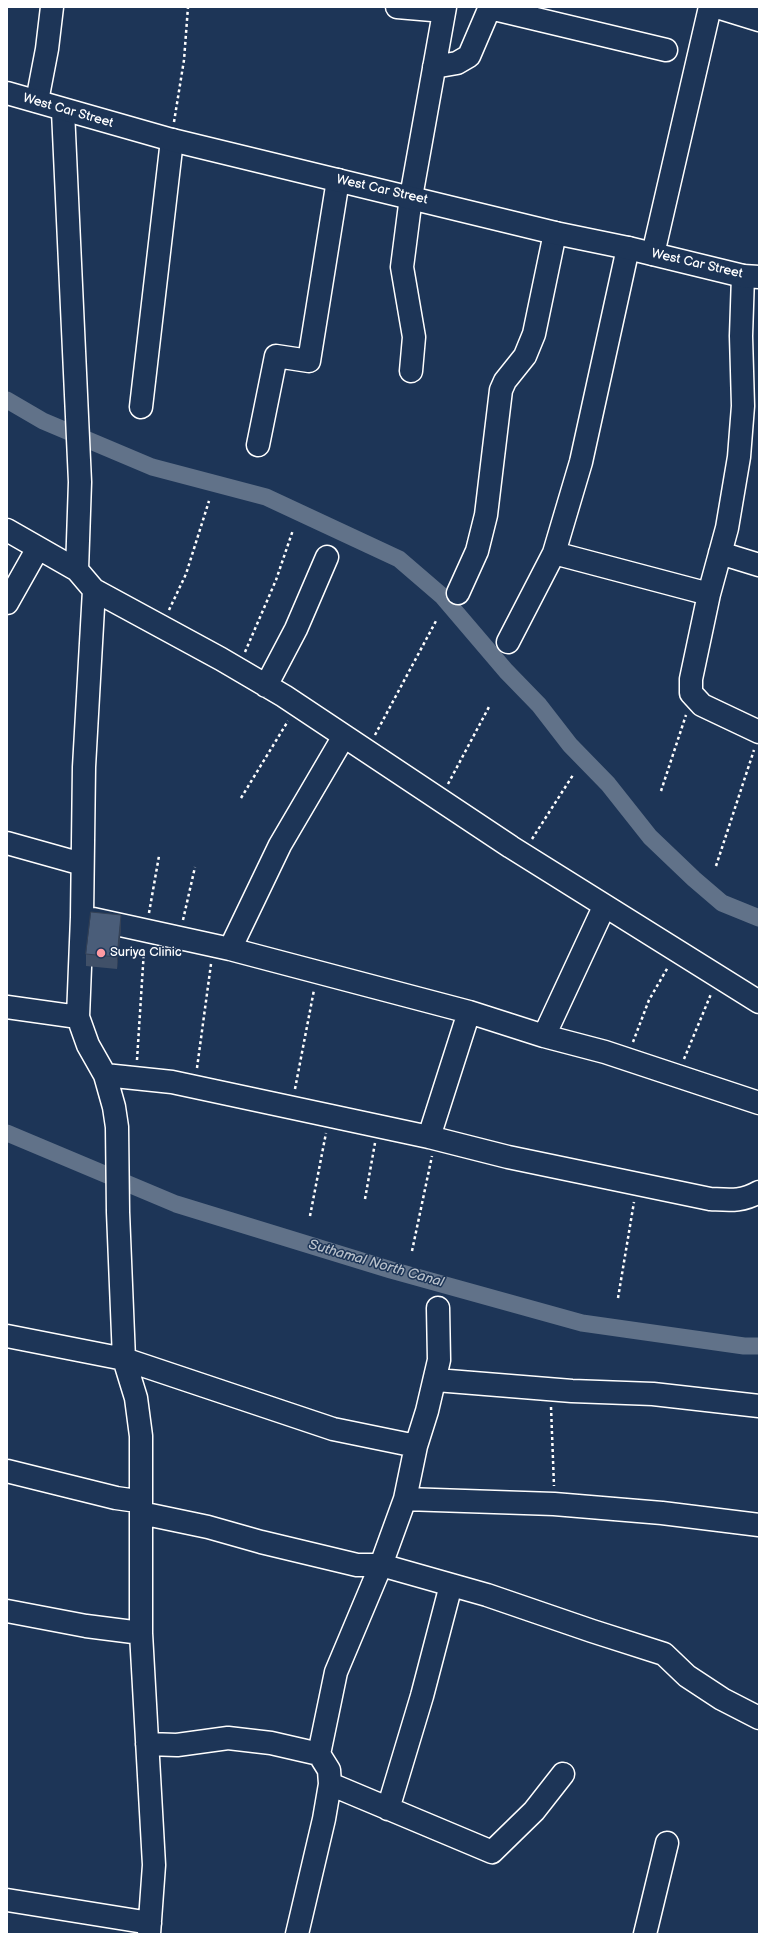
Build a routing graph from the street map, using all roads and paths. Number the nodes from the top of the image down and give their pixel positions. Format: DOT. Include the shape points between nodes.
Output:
graph roads {
  1 [pos="52,7"];
  2 [pos="188,7"];
  3 [pos="397,7"];
  4 [pos="710,7"];
  5 [pos="717,7"];
  6 [pos="490,8"];
  7 [pos="445,9"];
  8 [pos="759,20"];
  9 [pos="666,50"];
  10 [pos="434,67"];
  11 [pos="7,93"];
  12 [pos="37,101"];
  13 [pos="63,111"];
  14 [pos="172,140"];
  15 [pos="338,180"];
  16 [pos="411,197"];
  17 [pos="555,233"];
  18 [pos="628,248"];
  19 [pos="654,254"];
  20 [pos="751,276"];
  21 [pos="411,371"];
  22 [pos="141,407"];
  23 [pos="258,446"];
  24 [pos="209,501"];
  25 [pos="7,530"];
  26 [pos="293,530"];
  27 [pos="38,548"];
  28 [pos="554,553"];
  29 [pos="720,553"];
  30 [pos="327,557"];
  31 [pos="759,566"];
  32 [pos="77,570"];
  33 [pos="94,590"];
  34 [pos="458,593"];
  35 [pos="709,594"];
  36 [pos="7,603"];
  37 [pos="436,621"];
  38 [pos="162,627"];
  39 [pos="508,642"];
  40 [pos="238,669"];
  41 [pos="266,686"];
  42 [pos="691,693"];
  43 [pos="298,705"];
  44 [pos="490,705"];
  45 [pos="759,732"];
  46 [pos="344,736"];
  47 [pos="366,752"];
  48 [pos="573,775"];
  49 [pos="661,791"];
  50 [pos="241,798"];
  51 [pos="439,800"];
  52 [pos="7,843"];
  53 [pos="522,854"];
  54 [pos="159,856"];
  55 [pos="82,864"];
  56 [pos="716,866"];
  57 [pos="195,867"];
  58 [pos="604,907"];
  59 [pos="82,916"];
  60 [pos="146,932"];
  61 [pos="179,938"];
  62 [pos="222,947"];
  63 [pos="676,951"];
  64 [pos="318,973"];
  65 [pos="718,977"];
  66 [pos="759,1002"];
  67 [pos="7,1007"];
  68 [pos="469,1012"];
  69 [pos="78,1017"];
  70 [pos="544,1036"];
  71 [pos="626,1059"];
  72 [pos="105,1075"];
  73 [pos="676,1076"];
  74 [pos="136,1079"];
  75 [pos="194,1087"];
  76 [pos="759,1103"];
  77 [pos="291,1107"];
  78 [pos="329,1115"];
  79 [pos="378,1127"];
  80 [pos="432,1137"];
  81 [pos="637,1184"];
  82 [pos="759,1192"];
  83 [pos="365,1199"];
  84 [pos="310,1216"];
  85 [pos="412,1251"];
  86 [pos="618,1298"];
  87 [pos="438,1308"];
  88 [pos="7,1336"];
  89 [pos="124,1360"];
  90 [pos="436,1380"];
  91 [pos="550,1389"];
  92 [pos="759,1406"];
  93 [pos="416,1446"];
  94 [pos="7,1472"];
  95 [pos="405,1499"];
  96 [pos="554,1504"];
  97 [pos="141,1506"];
  98 [pos="759,1525"];
  99 [pos="381,1565"];
  100 [pos="451,1584"];
  101 [pos="7,1611"];
  102 [pos="141,1633"];
  103 [pos="759,1718"];
  104 [pos="147,1744"];
  105 [pos="320,1754"];
  106 [pos="563,1774"];
  107 [pos="330,1784"];
  108 [pos="388,1809"];
  109 [pos="667,1843"];
  110 [pos="7,1900"];
  111 [pos="150,1928"];
  112 [pos="297,1934"];
  113 [pos="645,1934"];
  1 -- 12 [label="street"];
  2 -- 14 [label="path" via="184,60"];
  3 -- 7 [label="street"];
  4 -- 19 [label="street"];
  5 -- 8 [label="street"];
  6 -- 9 [label="street"];
  6 -- 10 [label="street" via="469,56 457,64"];
  7 -- 10 [label="street"];
  10 -- 16 [label="street"];
  11 -- 12 [label="street, West Car Street"];
  12 -- 13 [label="street, West Car Street"];
  13 -- 14 [label="street, West Car Street"];
  13 -- 32 [label="street" via="80,482"];
  14 -- 15 [label="street, West Car Street"];
  14 -- 22 [label="street"];
  15 -- 16 [label="street, West Car Street"];
  15 -- 23 [label="street" via="309,361 276,356"];
  16 -- 17 [label="street, West Car Street"];
  16 -- 21 [label="street" via="402,267 414,337"];
  17 -- 18 [label="street, West Car Street"];
  17 -- 34 [label="street" via="534,334 525,356 504,382 486,515 477,551"];
  18 -- 19 [label="street, West Car Street"];
  18 -- 28 [label="street" via="581,462"];
  19 -- 20 [label="street, West Car Street"];
  20 -- 29 [label="street" via="741,336 743,406 738,457 727,528"];
  24 -- 38 [label="path" via="186,574"];
  25 -- 27 [label="street"];
  26 -- 40 [label="path" via="276,580"];
  27 -- 32 [label="street"];
  27 -- 36 [label="street"];
  28 -- 35 [label="street"];
  28 -- 39 [label="street"];
  29 -- 31 [label="street"];
  29 -- 35 [label="street"];
  30 -- 41 [label="street" via="296,629"];
  32 -- 33 [label="street"];
  33 -- 38 [label="street"];
  33 -- 55 [label="street" via="84,767"];
  35 -- 42 [label="street" via="691,679"];
  37 -- 47 [label="path"];
  38 -- 40 [label="street"];
  40 -- 41 [label="street"];
  41 -- 43 [label="street"];
  42 -- 45 [label="street" via="702,705"];
  42 -- 49 [label="path" via="685,721"];
  43 -- 46 [label="street"];
  43 -- 50 [label="path"];
  44 -- 51 [label="path"];
  45 -- 56 [label="path"];
  46 -- 47 [label="street"];
  46 -- 62 [label="street"];
  47 -- 51 [label="street"];
  48 -- 53 [label="path"];
  51 -- 53 [label="street"];
  52 -- 55 [label="street"];
  53 -- 58 [label="street"];
  54 -- 60 [label="path"];
  55 -- 59 [label="street"];
  57 -- 61 [label="path"];
  58 -- 63 [label="street"];
  58 -- 70 [label="street"];
  59 -- 60 [label="street"];
  59 -- 69 [label="street"];
  60 -- 61 [label="street"];
  60 -- 74 [label="path"];
  61 -- 62 [label="street"];
  62 -- 64 [label="street"];
  62 -- 75 [label="path"];
  63 -- 65 [label="street"];
  63 -- 71 [label="path" via="650,1000"];
  64 -- 68 [label="street"];
  64 -- 77 [label="path"];
  65 -- 66 [label="street"];
  65 -- 73 [label="path"];
  67 -- 69 [label="street"];
  68 -- 70 [label="street"];
  68 -- 80 [label="street"];
  69 -- 72 [label="street" via="88,1045"];
  70 -- 71 [label="street"];
  71 -- 73 [label="street"];
  72 -- 74 [label="street"];
  72 -- 89 [label="street" via="117,1118"];
  73 -- 76 [label="street"];
  74 -- 75 [label="street"];
  75 -- 77 [label="street"];
  77 -- 78 [label="street"];
  78 -- 79 [label="street"];
  78 -- 84 [label="path"];
  79 -- 80 [label="street"];
  79 -- 83 [label="path"];
  80 -- 81 [label="street" via="508,1157"];
  80 -- 85 [label="path"];
  81 -- 82 [label="street" via="710,1199 735,1201 748,1199"];
  81 -- 86 [label="path"];
  87 -- 90 [label="street" via="439,1360"];
  88 -- 89 [label="street"];
  89 -- 93 [label="street" via="332,1429"];
  89 -- 97 [label="street" via="136,1398 140,1436"];
  90 -- 91 [label="street"];
  90 -- 93 [label="street"];
  91 -- 92 [label="street" via="653,1394"];
  91 -- 96 [label="path"];
  93 -- 95 [label="street"];
  94 -- 97 [label="street" via="130,1500"];
  95 -- 96 [label="street"];
  95 -- 99 [label="street"];
  96 -- 98 [label="street" via="662,1512"];
  97 -- 99 [label="street" via="261,1542 357,1565"];
  97 -- 102 [label="street"];
  99 -- 100 [label="street"];
  99 -- 105 [label="street" via="336,1672"];
  100 -- 103 [label="street" via="664,1654 686,1676"];
  100 -- 108 [label="street" via="422,1696"];
  101 -- 102 [label="street" via="86,1626"];
  102 -- 104 [label="street"];
  104 -- 105 [label="street" via="177,1746 228,1738 271,1743"];
  104 -- 111 [label="street" via="154,1865"];
  105 -- 107 [label="street" via="329,1770"];
  106 -- 108 [label="street" via="534,1811 492,1852"];
  107 -- 108 [label="street"];
  107 -- 112 [label="street"];
  109 -- 113 [label="street"];
  110 -- 111 [label="street"];
}
